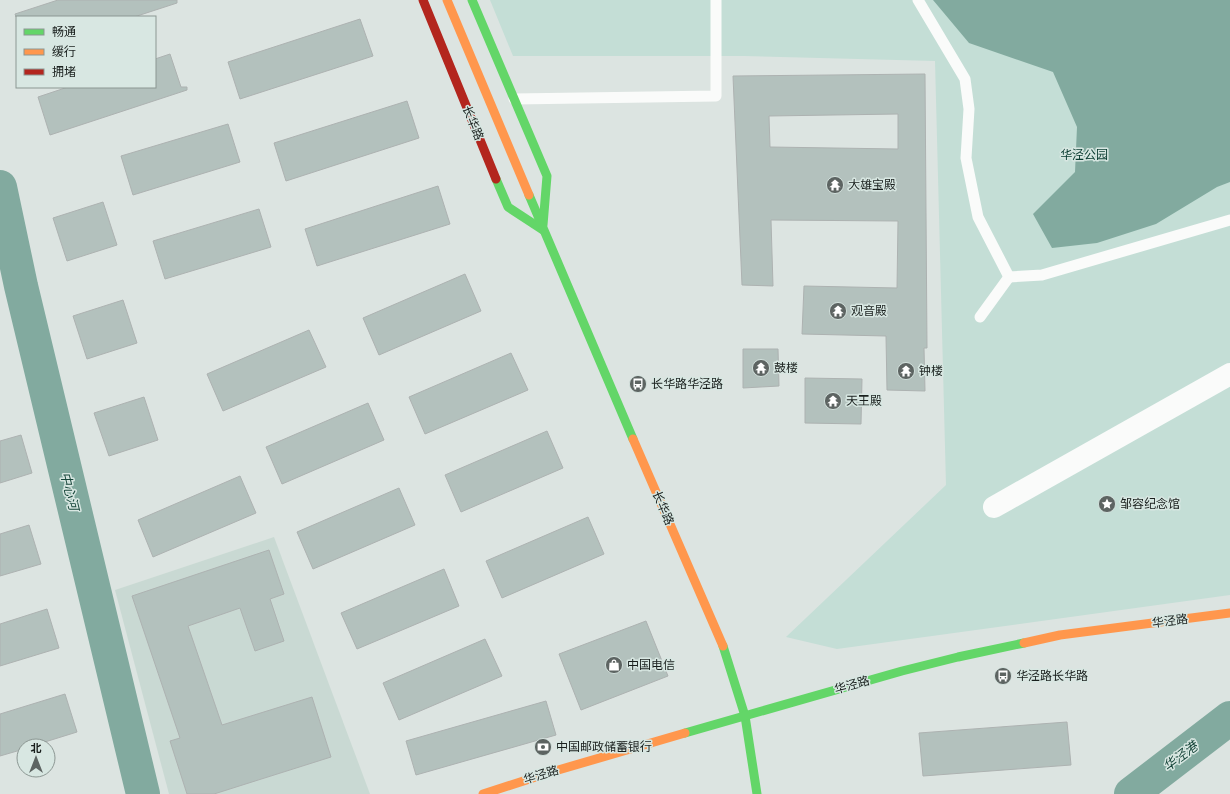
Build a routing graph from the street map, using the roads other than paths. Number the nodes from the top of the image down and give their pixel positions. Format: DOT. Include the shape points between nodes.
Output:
graph roads {
  1 [pos="423,0"];
  2 [pos="447,0"];
  3 [pos="472,0"];
  4 [pos="716,0"];
  5 [pos="918,0"];
  6 [pos="514,99"];
  7 [pos="1230,220"];
  8 [pos="543,230"];
  9 [pos="1009,278"];
  10 [pos="980,317"];
  11 [pos="1230,374"];
  12 [pos="994,508"];
  13 [pos="1230,613"];
  14 [pos="745,716"];
  15 [pos="483,794"];
  16 [pos="757,794"];
  1 -- 8 [label="street, 长华路" via="508,207"];
  2 -- 8 [label="street, 长华路"];
  3 -- 6 [label="street, 长华路"];
  4 -- 6 [label="lane" via="716,96"];
  5 -- 9 [label="lane" via="965,79 969,109 966,158 978,217"];
  6 -- 8 [label="street, 长华路" via="547,176"];
  7 -- 9 [label="lane" via="1042,275"];
  8 -- 14 [label="street, 长华路" via="722,644"];
  9 -- 10 [label="lane"];
  11 -- 12 [label="street"];
  13 -- 14 [label="street, 华泾路" via="1060,635 1002,647 902,671"];
  14 -- 15 [label="street, 华泾路"];
  14 -- 16 [label="street, 长华路"];
}
